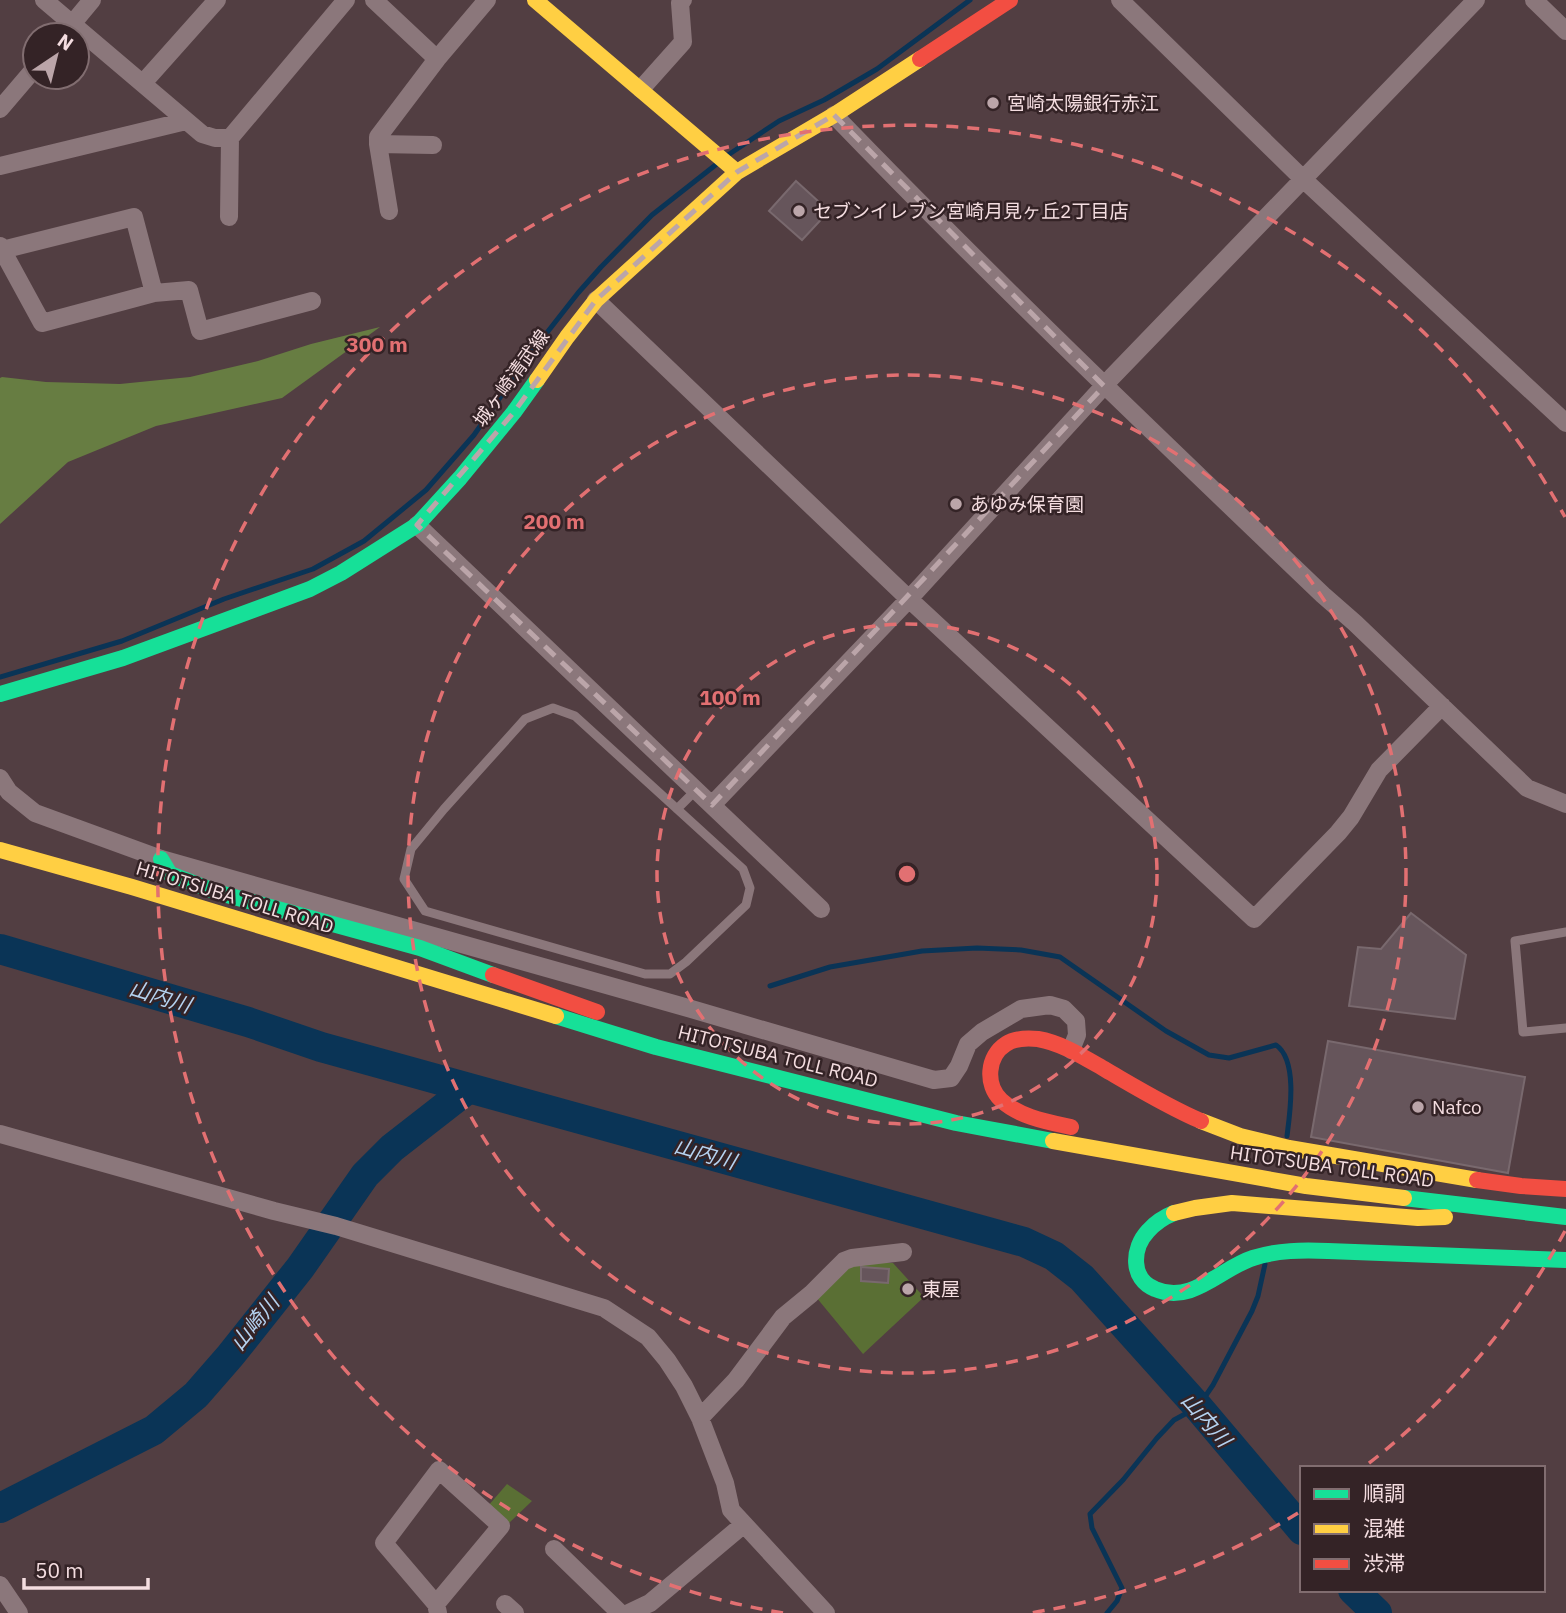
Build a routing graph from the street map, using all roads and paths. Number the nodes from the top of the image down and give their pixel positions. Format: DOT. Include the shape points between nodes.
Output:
graph roads {
  1 [pos="44,0"];
  2 [pos="92,0"];
  3 [pos="217,0"];
  4 [pos="346,0"];
  5 [pos="374,0"];
  6 [pos="487,0"];
  7 [pos="536,0"];
  8 [pos="682,0"];
  9 [pos="1010,0"];
  10 [pos="1121,0"];
  11 [pos="1476,0"];
  12 [pos="1534,0"];
  13 [pos="60,21"];
  14 [pos="74,21"];
  15 [pos="1566,31"];
  16 [pos="91,47"];
  17 [pos="437,59"];
  18 [pos="0,80"];
  19 [pos="143,83"];
  20 [pos="21,84"];
  21 [pos="641,89"];
  22 [pos="14,92"];
  23 [pos="0,109"];
  24 [pos="834,115"];
  25 [pos="186,121"];
  26 [pos="230,138"];
  27 [pos="378,144"];
  28 [pos="433,145"];
  29 [pos="0,166"];
  30 [pos="734,169"];
  31 [pos="1303,178"];
  32 [pos="389,211"];
  33 [pos="229,217"];
  34 [pos="1,248"];
  35 [pos="154,293"];
  36 [pos="596,300"];
  37 [pos="312,301"];
  38 [pos="1104,386"];
  39 [pos="1566,423"];
  40 [pos="417,525"];
  41 [pos="909,599"];
  42 [pos="0,694"];
  43 [pos="1442,706"];
  44 [pos="0,778"];
  45 [pos="696,790"];
  46 [pos="1566,804"];
  47 [pos="712,805"];
  48 [pos="677,809"];
  49 [pos="0,849"];
  50 [pos="161,859"];
  51 [pos="821,909"];
  52 [pos="1566,932"];
  53 [pos="615,1017"];
  54 [pos="1566,1028"];
  55 [pos="693,1040"];
  56 [pos="1072,1049"];
  57 [pos="837,1093"];
  58 [pos="0,1134"];
  59 [pos="1306,1186"];
  60 [pos="1566,1189"];
  61 [pos="1566,1218"];
  62 [pos="903,1252"];
  63 [pos="1566,1259"];
  64 [pos="700,1418"];
  65 [pos="744,1524"];
  66 [pos="554,1549"];
  67 [pos="0,1585"];
  68 [pos="437,1608"];
  69 [pos="651,1608"];
  70 [pos="19,1613"];
  71 [pos="620,1613"];
  72 [pos="629,1613"];
  73 [pos="826,1613"];
  1 -- 13 [label="street"];
  2 -- 14 [label="street"];
  3 -- 19 [label="street"];
  4 -- 26 [label="street"];
  5 -- 17 [label="street"];
  6 -- 17 [label="street"];
  7 -- 21 [label="main road"];
  8 -- 21 [label="street" via="683,41"];
  9 -- 24 [label="main road, 城ヶ崎清武線"];
  10 -- 31 [label="street"];
  11 -- 31 [label="street"];
  12 -- 15 [label="street"];
  16 -- 19 [label="street"];
  17 -- 27 [label="street" via="378,137"];
  18 -- 22 [label="street"];
  19 -- 25 [label="street"];
  20 -- 22 [label="street"];
  21 -- 30 [label="main road"];
  22 -- 23 [label="street"];
  24 -- 30 [label="main road, 城ヶ崎清武線"];
  24 -- 38 [label="street"];
  25 -- 26 [label="street" via="202,134"];
  25 -- 29 [label="street"];
  26 -- 33 [label="street"];
  27 -- 28 [label="street"];
  27 -- 32 [label="street"];
  30 -- 36 [label="main road, 城ヶ崎清武線"];
  31 -- 38 [label="street"];
  31 -- 39 [label="street"];
  34 -- 35 [label="street" via="42,324"];
  34 -- 35 [label="street" via="134,217"];
  35 -- 37 [label="street" via="189,290 200,331"];
  36 -- 40 [label="main road, 城ヶ崎清武線" via="514,412"];
  36 -- 41 [label="street"];
  38 -- 41 [label="street"];
  38 -- 43 [label="street"];
  40 -- 42 [label="main road, 城ヶ崎清武線" via="310,589 123,658"];
  40 -- 45 [label="street"];
  41 -- 43 [label="street" via="1254,919 1338,833 1379,770"];
  41 -- 47 [label="street"];
  43 -- 46 [label="street" via="1527,788"];
  44 -- 50 [label="street" via="9,792 35,813"];
  45 -- 47 [label="street"];
  45 -- 48 [label="lane"];
  47 -- 51 [label="street"];
  48 -- 48 [label="lane" via="575,716 552,708 525,719 444,809 411,849 404,879 425,911 645,974 670,974 746,905 750,888 744,869"];
  49 -- 57 [label="main road, HITOTSUBA TOLL ROAD" via="656,1047"];
  50 -- 53 [label="main road" via="170,874 216,892 420,948"];
  50 -- 56 [label="street" via="934,1080 951,1078 968,1045 1021,1009 1050,1005 1064,1009 1076,1021"];
  52 -- 54 [label="lane" via="1515,941 1524,1032"];
  55 -- 57 [label="main road" via="770,1063"];
  56 -- 59 [label="main road" via="1047,1041 1012,1040 1001,1048 990,1068 996,1096 1007,1106 1040,1120"];
  56 -- 60 [label="main road" via="1225,1132 1485,1181"];
  57 -- 59 [label="main road, HITOTSUBA TOLL ROAD" via="956,1122"];
  58 -- 64 [label="street" via="336,1226 604,1308 648,1337 684,1386"];
  59 -- 61 [label="main road, HITOTSUBA TOLL ROAD"];
  61 -- 63 [label="main road" via="1418,1218 1222,1204 1160,1219 1138,1245 1135,1257 1138,1276 1146,1284 1173,1293 1199,1287 1248,1260 1279,1252"];
  62 -- 64 [label="street" via="844,1261 783,1317 736,1380"];
  64 -- 65 [label="street" via="731,1510"];
  65 -- 69 [label="street"];
  65 -- 73 [label="street"];
  66 -- 71 [label="street"];
  67 -- 70 [label="street"];
  68 -- 68 [label="street" via="501,1526 439,1470 384,1543"];
  69 -- 72 [label="street"];
}
